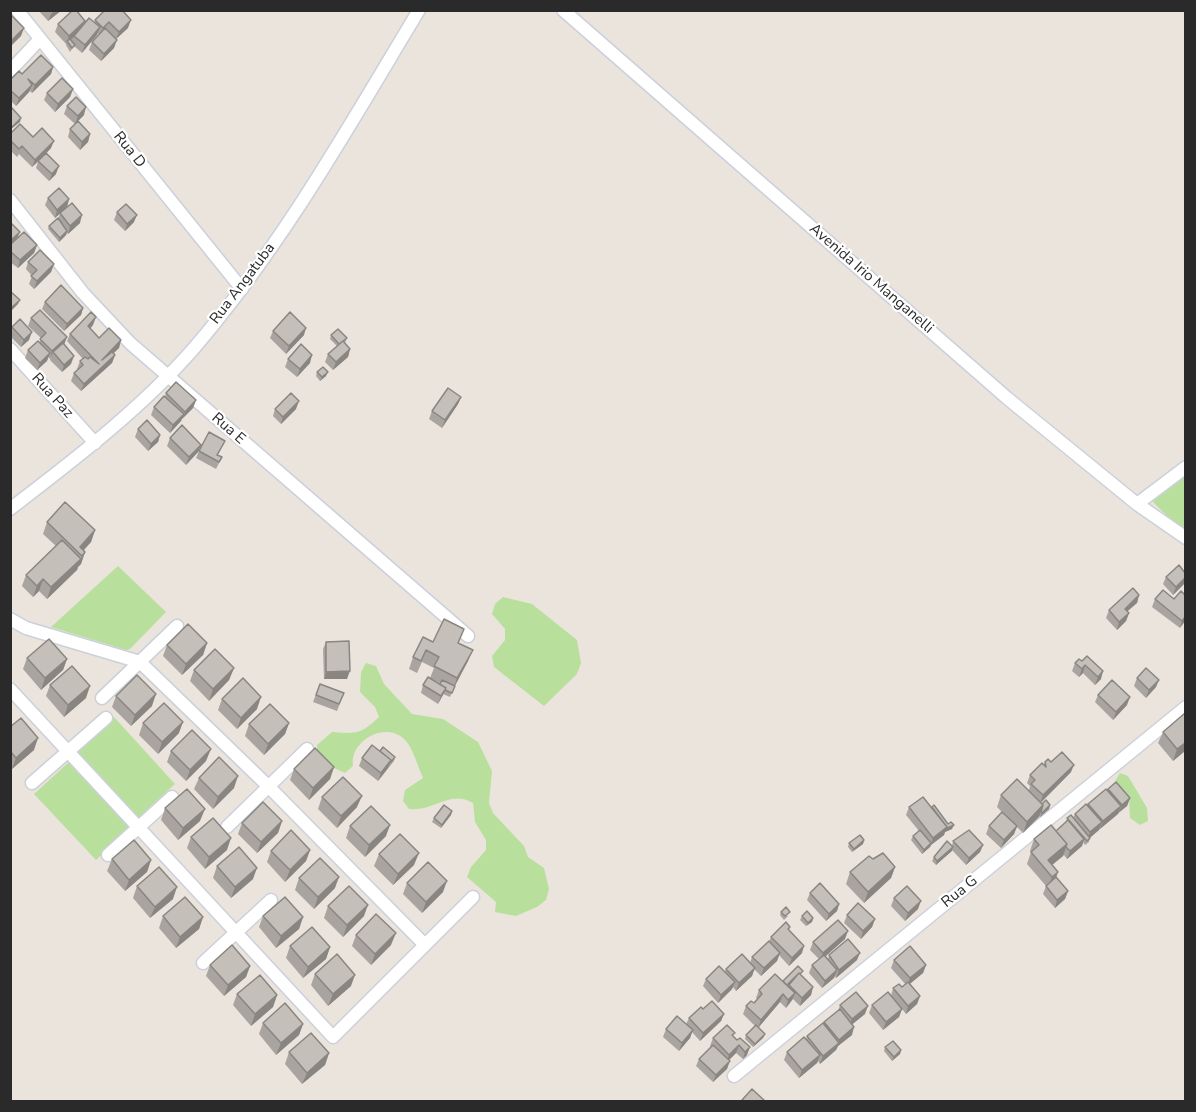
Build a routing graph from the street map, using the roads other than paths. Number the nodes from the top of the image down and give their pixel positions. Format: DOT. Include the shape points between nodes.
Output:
graph roads {
  1 [pos="17,10"];
  2 [pos="419,10"];
  3 [pos="563,10"];
  4 [pos="40,39"];
  5 [pos="10,71"];
  6 [pos="10,200"];
  7 [pos="242,289"];
  8 [pos="10,349"];
  9 [pos="166,377"];
  10 [pos="95,443"];
  11 [pos="1185,467"];
  12 [pos="1137,504"];
  13 [pos="10,509"];
  14 [pos="1185,538"];
  15 [pos="10,619"];
  16 [pos="177,626"];
  17 [pos="468,636"];
  18 [pos="140,662"];
  19 [pos="10,689"];
  20 [pos="102,698"];
  21 [pos="1185,707"];
  22 [pos="106,718"];
  23 [pos="307,748"];
  24 [pos="68,751"];
  25 [pos="32,783"];
  26 [pos="268,786"];
  27 [pos="172,797"];
  28 [pos="139,826"];
  29 [pos="227,827"];
  30 [pos="108,855"];
  31 [pos="473,897"];
  32 [pos="271,900"];
  33 [pos="236,930"];
  34 [pos="425,945"];
  35 [pos="203,963"];
  36 [pos="734,1076"];
  1 -- 4 [label="street, Rua D"];
  2 -- 7 [label="street, Rua Angatuba" via="293,217"];
  3 -- 12 [label="street, Avenida Irio Manganelli" via="1007,398"];
  4 -- 5 [label="street"];
  4 -- 7 [label="street, Rua D"];
  6 -- 9 [label="street, Rua E" via="83,292"];
  7 -- 9 [label="street, Rua Angatuba"];
  8 -- 10 [label="street, Rua Paz"];
  9 -- 10 [label="street, Rua Angatuba"];
  9 -- 17 [label="street, Rua E"];
  10 -- 13 [label="street, Rua Angatuba"];
  11 -- 12 [label="street"];
  12 -- 14 [label="street, Avenida Irio Manganelli"];
  15 -- 18 [label="street" via="26,628"];
  16 -- 18 [label="street"];
  18 -- 20 [label="street"];
  18 -- 26 [label="street"];
  19 -- 24 [label="street"];
  21 -- 36 [label="street, Rua G"];
  22 -- 24 [label="street"];
  23 -- 26 [label="street"];
  24 -- 25 [label="street"];
  24 -- 28 [label="street"];
  26 -- 29 [label="street"];
  26 -- 34 [label="street"];
  27 -- 28 [label="street"];
  28 -- 30 [label="street"];
  28 -- 33 [label="street"];
  31 -- 34 [label="street"];
  32 -- 33 [label="street"];
  33 -- 34 [label="street" via="333,1037"];
  33 -- 35 [label="street"];
}
